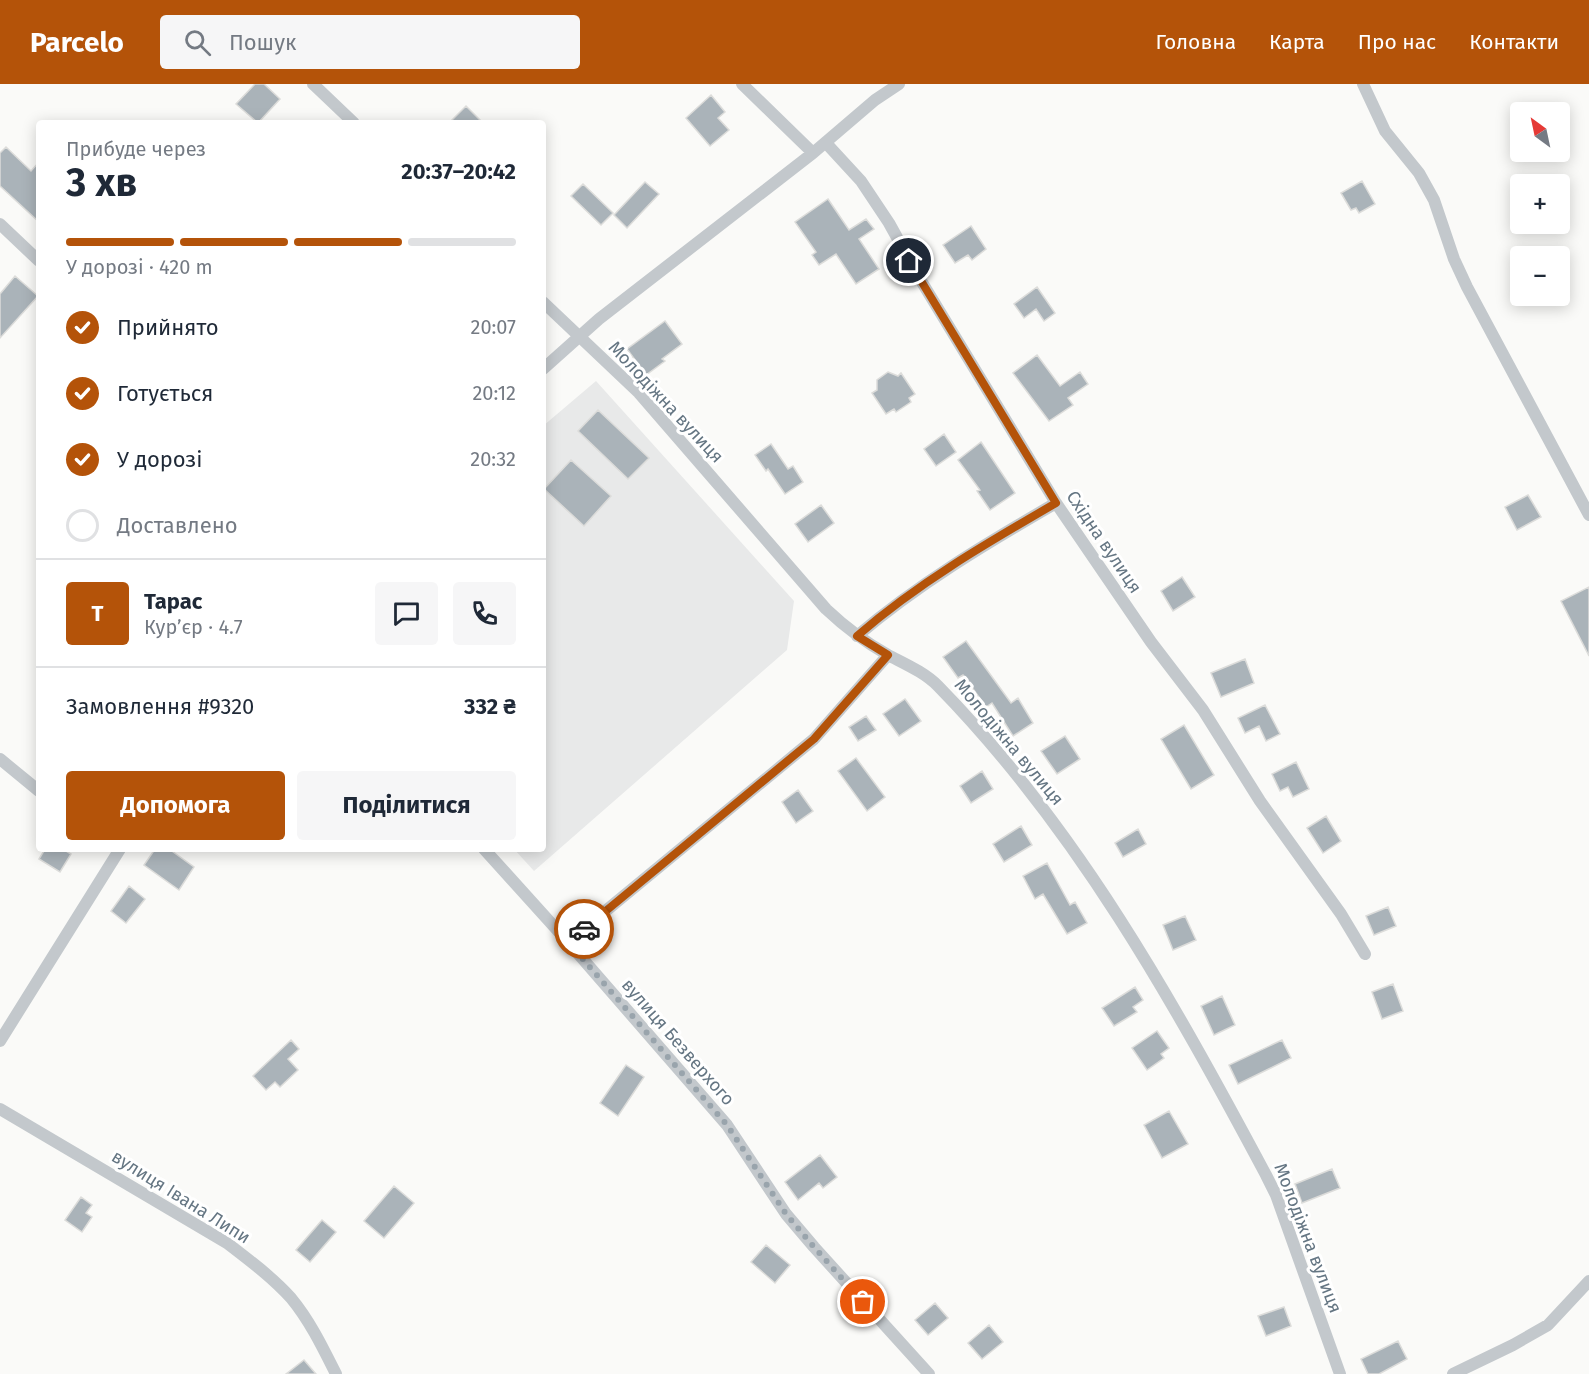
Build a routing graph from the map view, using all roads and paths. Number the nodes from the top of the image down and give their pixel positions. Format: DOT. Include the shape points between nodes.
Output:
graph roads {
  1 [pos="314,84"];
  2 [pos="742,84"];
  3 [pos="899,84"];
  4 [pos="1363,84"];
  5 [pos="351,120"];
  6 [pos="826,142"];
  7 [pos="813,153"];
  8 [pos="0,224"];
  9 [pos="36,258"];
  10 [pos="546,305"];
  11 [pos="578,336"];
  12 [pos="546,366"];
  13 [pos="1056,503"];
  14 [pos="1589,515"];
  15 [pos="857,636"];
  16 [pos="888,655"];
  17 [pos="0,759"];
  18 [pos="36,789"];
  19 [pos="114,852"];
  20 [pos="487,852"];
  21 [pos="568,942"];
  22 [pos="1365,954"];
  23 [pos="0,1041"];
  24 [pos="0,1109"];
  25 [pos="1589,1281"];
  26 [pos="336,1374"];
  27 [pos="929,1374"];
  28 [pos="1340,1374"];
  29 [pos="1454,1374"];
  1 -- 5 [label="street"];
  2 -- 7 [label="street"];
  3 -- 6 [label="street"];
  4 -- 14 [label="street" via="1385,131 1419,173 1434,200 1467,287"];
  6 -- 7 [label="street"];
  6 -- 13 [label="street, Східна вулиця" via="861,181 889,224"];
  7 -- 11 [label="street"];
  8 -- 9 [label="street"];
  10 -- 11 [label="street, Молодіжна вулиця"];
  11 -- 12 [label="street"];
  11 -- 15 [label="street, Молодіжна вулиця" via="639,393 826,609"];
  13 -- 15 [label="street" via="908,595"];
  13 -- 22 [label="street, Східна вулиця" via="1151,642 1203,710"];
  15 -- 16 [label="street, Молодіжна вулиця"];
  16 -- 21 [label="street" via="814,739"];
  16 -- 28 [label="street, Молодіжна вулиця" via="937,685 1023,781 1132,937 1195,1042 1276,1195"];
  17 -- 18 [label="street"];
  19 -- 23 [label="street"];
  20 -- 21 [label="street, вулиця Безверхого"];
  21 -- 27 [label="street, вулиця Безверхого" via="727,1125 786,1214"];
  24 -- 26 [label="street, вулиця Івана Липи" via="235,1249 291,1299"];
  25 -- 29 [label="street" via="1548,1325"];
}
